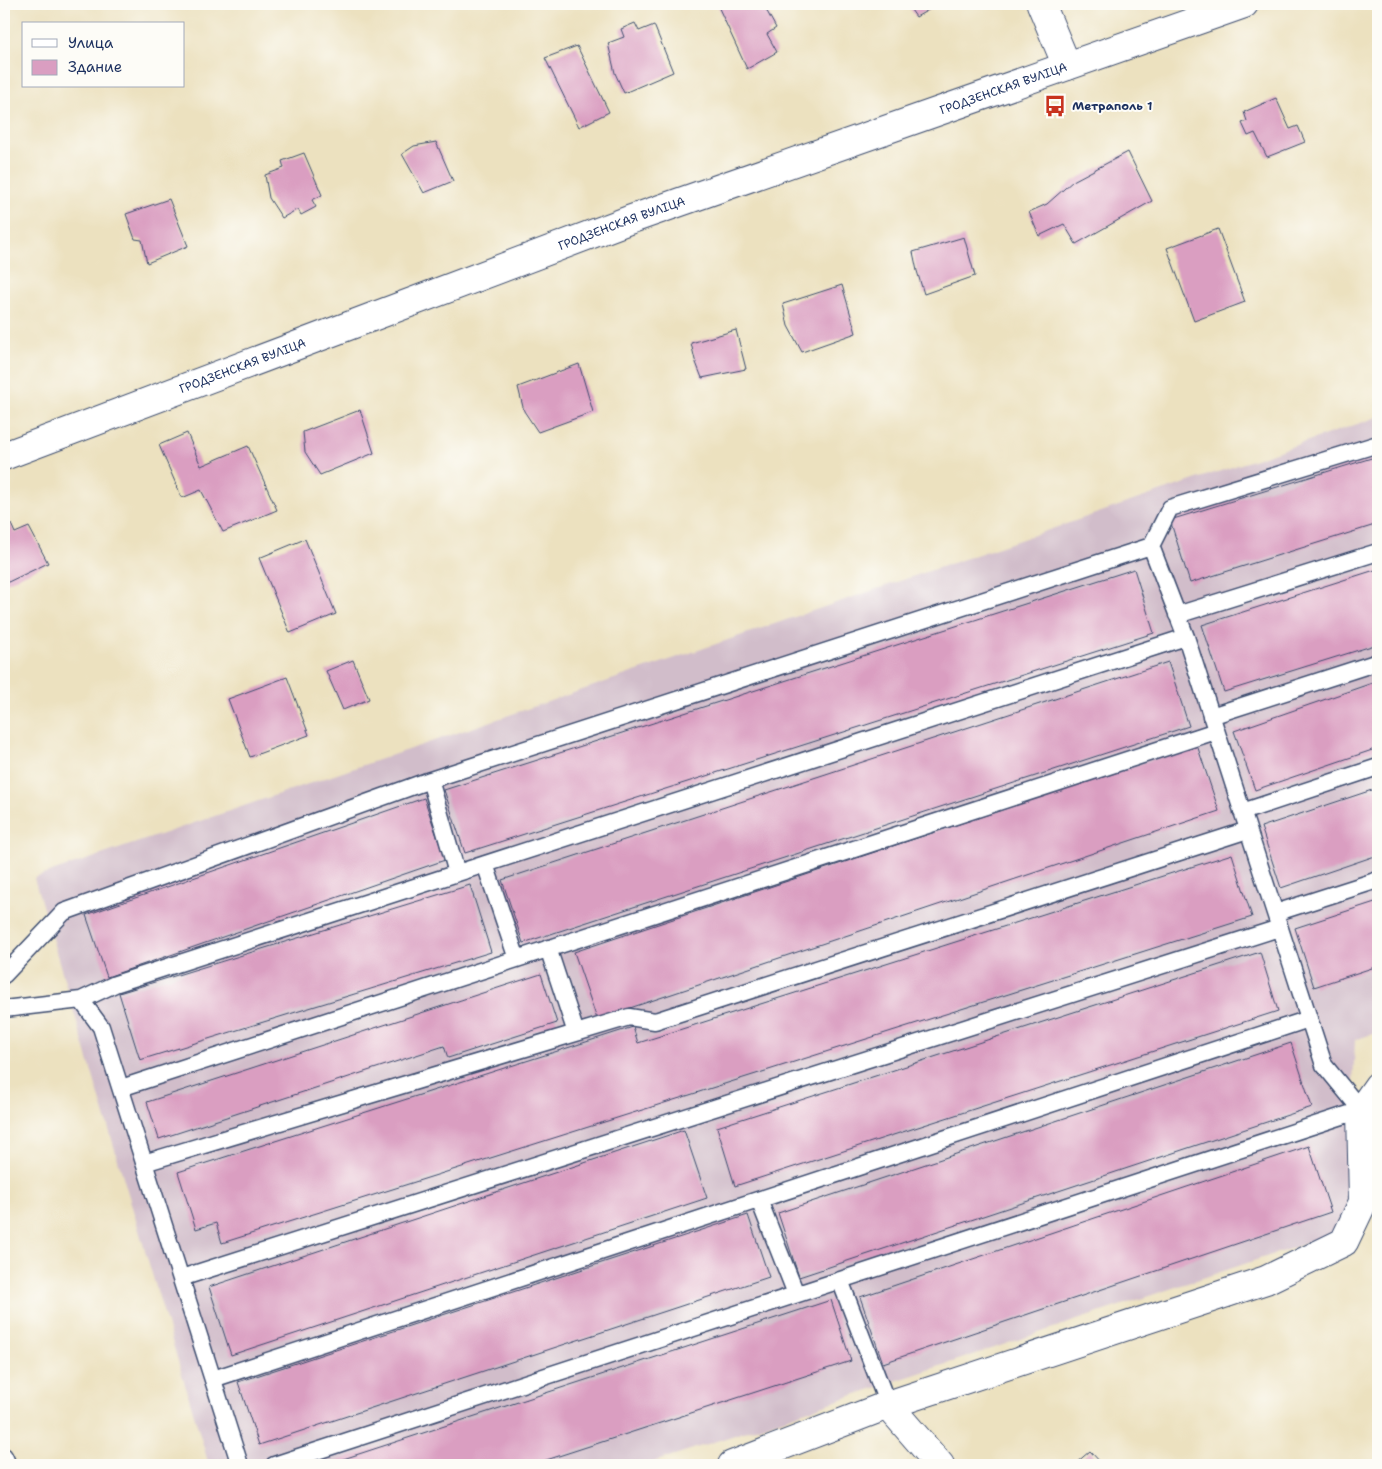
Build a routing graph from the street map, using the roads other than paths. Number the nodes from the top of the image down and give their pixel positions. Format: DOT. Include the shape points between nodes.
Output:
graph roads {
  1 [pos="1041,4"];
  2 [pos="1244,4"];
  3 [pos="1066,66"];
  4 [pos="1378,444"];
  5 [pos="4,456"];
  6 [pos="1151,546"];
  7 [pos="1378,552"];
  8 [pos="1177,615"];
  9 [pos="1186,637"];
  10 [pos="1378,662"];
  11 [pos="1214,724"];
  12 [pos="1378,767"];
  13 [pos="430,780"];
  14 [pos="1242,812"];
  15 [pos="1248,830"];
  16 [pos="485,864"];
  17 [pos="457,873"];
  18 [pos="1378,880"];
  19 [pos="1277,921"];
  20 [pos="548,948"];
  21 [pos="517,959"];
  22 [pos="4,975"];
  23 [pos="81,1000"];
  24 [pos="4,1009"];
  25 [pos="1309,1019"];
  26 [pos="576,1033"];
  27 [pos="1378,1086"];
  28 [pos="121,1088"];
  29 [pos="1361,1110"];
  30 [pos="144,1163"];
  31 [pos="759,1200"];
  32 [pos="181,1278"];
  33 [pos="840,1280"];
  34 [pos="796,1294"];
  35 [pos="213,1379"];
  36 [pos="888,1405"];
  37 [pos="4,1456"];
  38 [pos="8,1465"];
  39 [pos="240,1465"];
  40 [pos="274,1465"];
  41 [pos="732,1465"];
  42 [pos="940,1465"];
  1 -- 3 [label="street"];
  2 -- 3 [label="street, ГРОДЗЕНСКАЯ ВУЛІЦА"];
  3 -- 5 [label="street, ГРОДЗЕНСКАЯ ВУЛІЦА" via="629,220"];
  4 -- 6 [label="lane" via="1170,508"];
  6 -- 8 [label="lane"];
  6 -- 13 [label="lane"];
  7 -- 8 [label="lane"];
  8 -- 9 [label="lane"];
  9 -- 11 [label="lane"];
  9 -- 16 [label="lane"];
  10 -- 11 [label="lane"];
  11 -- 14 [label="lane"];
  11 -- 20 [label="lane"];
  12 -- 14 [label="lane"];
  13 -- 17 [label="lane"];
  13 -- 22 [label="lane" via="64,912"];
  14 -- 15 [label="lane"];
  15 -- 19 [label="lane"];
  15 -- 26 [label="lane" via="655,1021 629,1017"];
  16 -- 17 [label="lane"];
  16 -- 21 [label="lane"];
  17 -- 23 [label="lane" via="115,984"];
  18 -- 19 [label="lane"];
  19 -- 25 [label="lane"];
  19 -- 32 [label="lane"];
  20 -- 21 [label="lane"];
  20 -- 26 [label="lane"];
  21 -- 28 [label="lane"];
  23 -- 24 [label="lane"];
  23 -- 28 [label="lane" via="101,1027"];
  25 -- 29 [label="lane" via="1324,1065"];
  25 -- 31 [label="lane"];
  26 -- 30 [label="lane"];
  27 -- 29 [label="street"];
  28 -- 30 [label="lane"];
  29 -- 33 [label="lane"];
  29 -- 36 [label="street" via="1363,1202 1344,1242 1266,1280"];
  30 -- 32 [label="lane"];
  31 -- 34 [label="lane"];
  31 -- 35 [label="lane"];
  32 -- 35 [label="lane"];
  33 -- 34 [label="lane"];
  33 -- 36 [label="lane"];
  34 -- 40 [label="lane"];
  35 -- 39 [label="lane"];
  36 -- 41 [label="street"];
  36 -- 42 [label="street"];
  37 -- 38 [label="lane"];
}
